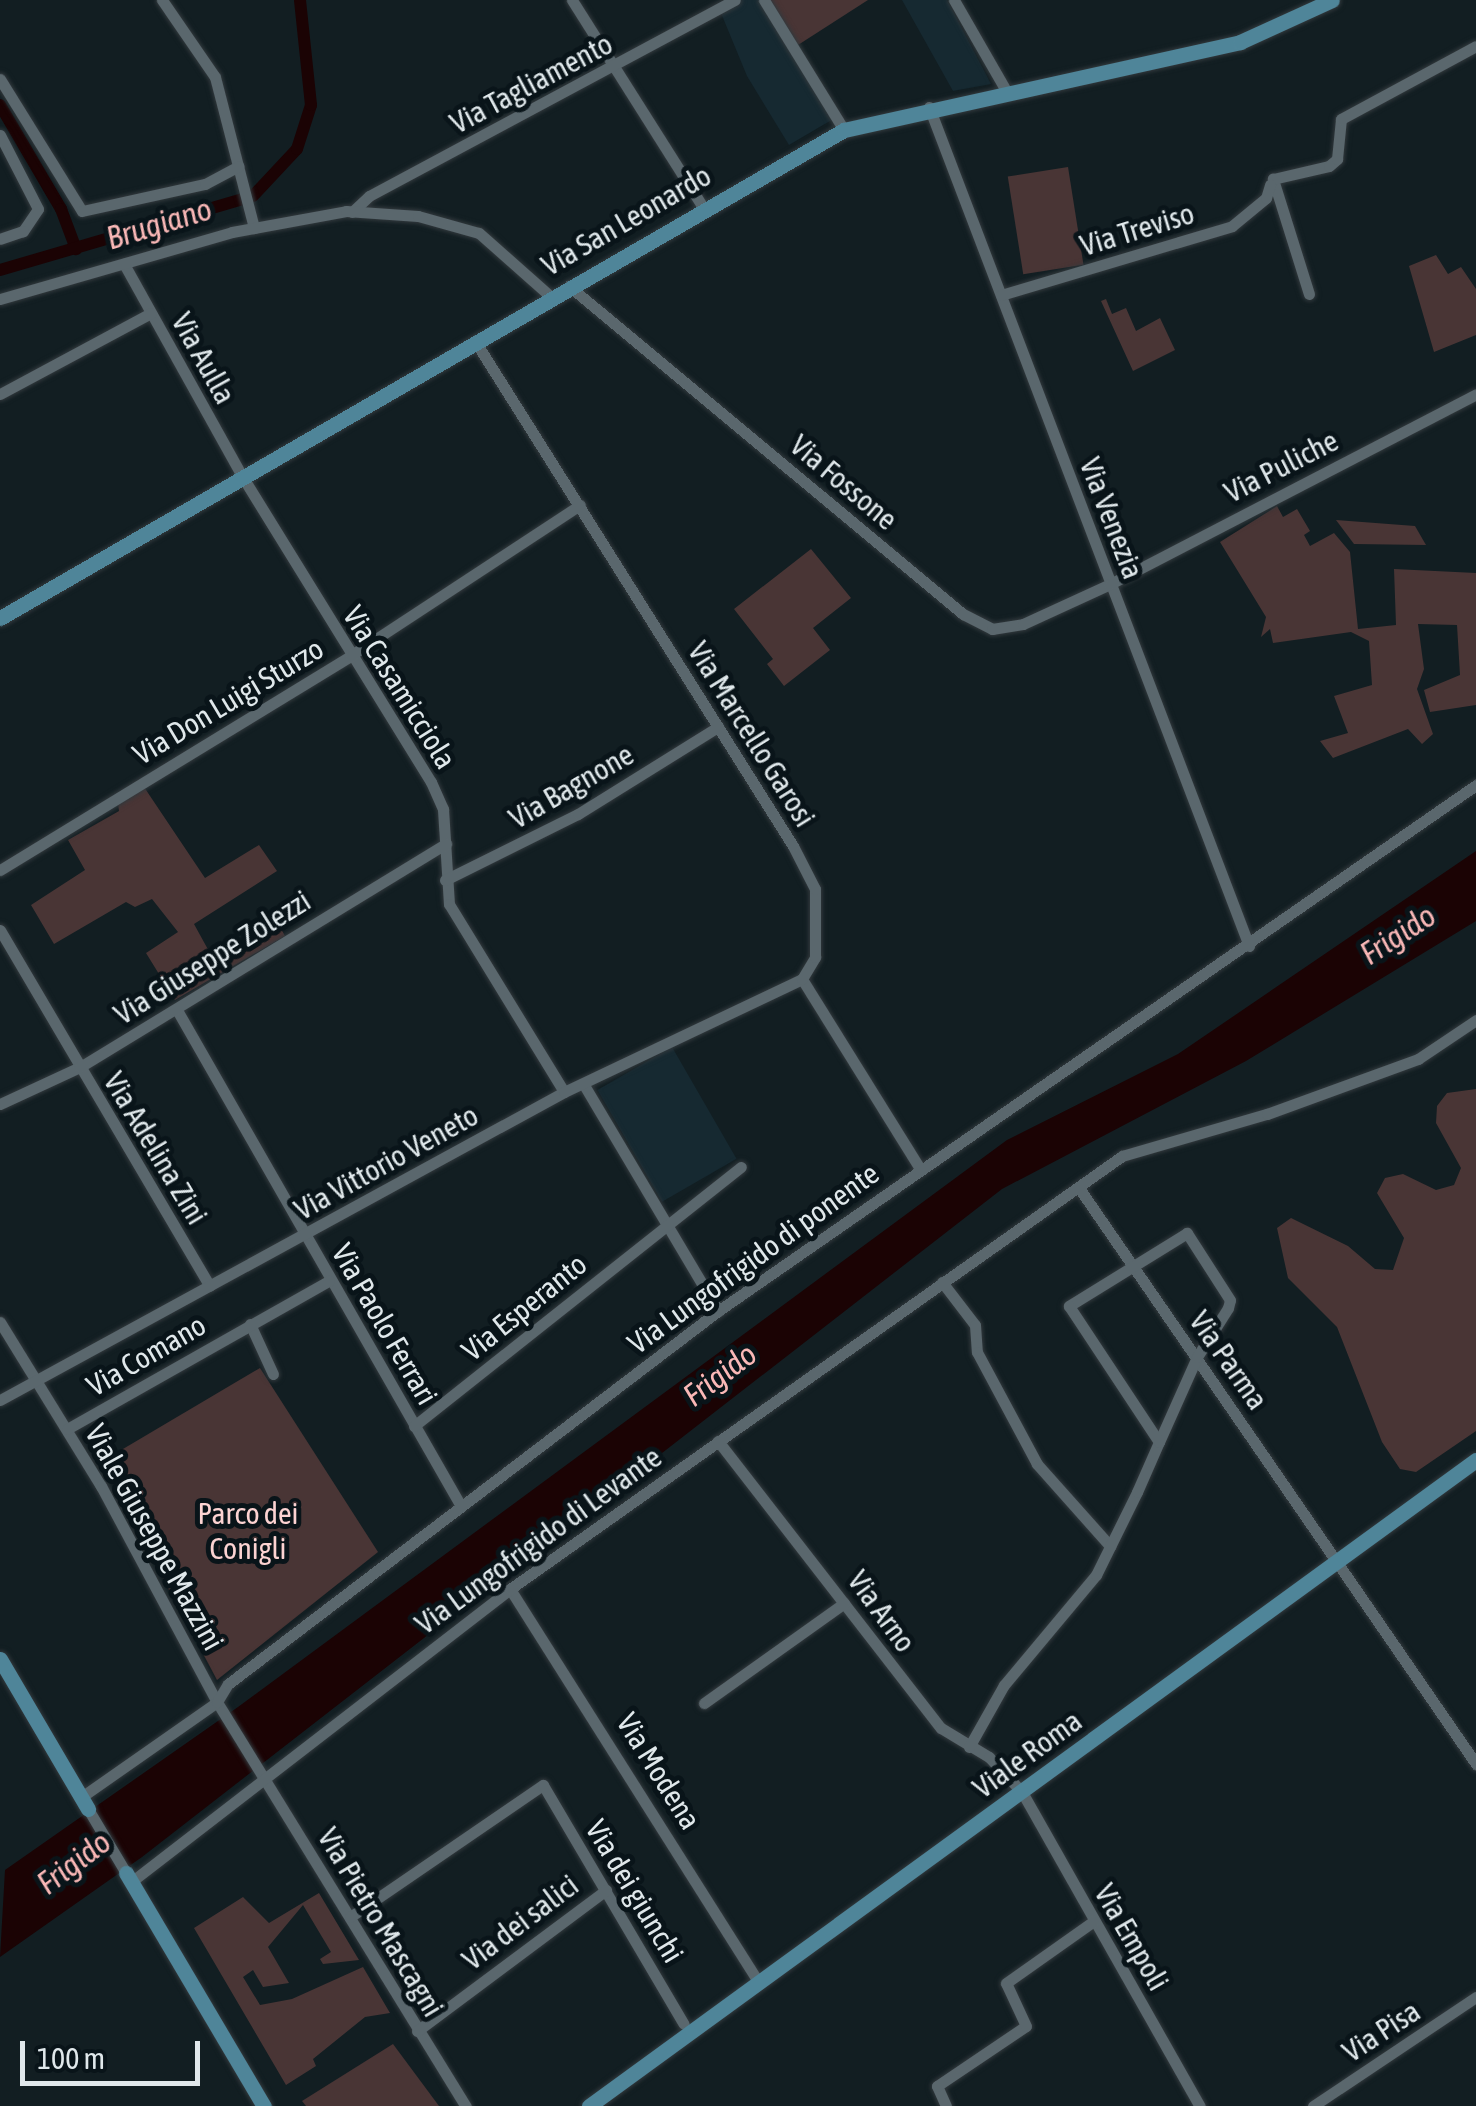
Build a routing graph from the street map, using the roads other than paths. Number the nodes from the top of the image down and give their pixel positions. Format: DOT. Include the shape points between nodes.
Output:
graph roads {
  1 [pos="162,0"];
  2 [pos="572,0"];
  3 [pos="735,0"];
  4 [pos="764,0"];
  5 [pos="954,0"];
  6 [pos="1332,0"];
  7 [pos="1476,46"];
  8 [pos="616,66"];
  9 [pos="0,79"];
  10 [pos="1007,92"];
  11 [pos="929,108"];
  12 [pos="844,130"];
  13 [pos="0,135"];
  14 [pos="239,166"];
  15 [pos="1270,185"];
  16 [pos="704,208"];
  17 [pos="352,212"];
  18 [pos="253,222"];
  19 [pos="0,239"];
  20 [pos="124,264"];
  21 [pos="569,286"];
  22 [pos="1309,294"];
  23 [pos="1001,295"];
  24 [pos="550,296"];
  25 [pos="0,299"];
  26 [pos="151,313"];
  27 [pos="475,340"];
  28 [pos="0,394"];
  29 [pos="1476,394"];
  30 [pos="242,476"];
  31 [pos="580,505"];
  32 [pos="1110,584"];
  33 [pos="0,618"];
  34 [pos="350,656"];
  35 [pos="718,727"];
  36 [pos="1476,785"];
  37 [pos="446,844"];
  38 [pos="0,870"];
  39 [pos="445,880"];
  40 [pos="0,930"];
  41 [pos="1249,946"];
  42 [pos="802,978"];
  43 [pos="177,1010"];
  44 [pos="1476,1020"];
  45 [pos="80,1067"];
  46 [pos="584,1084"];
  47 [pos="564,1092"];
  48 [pos="0,1104"];
  49 [pos="741,1167"];
  50 [pos="919,1167"];
  51 [pos="1079,1188"];
  52 [pos="666,1226"];
  53 [pos="305,1234"];
  54 [pos="1132,1265"];
  55 [pos="329,1281"];
  56 [pos="942,1282"];
  57 [pos="210,1286"];
  58 [pos="718,1311"];
  59 [pos="0,1322"];
  60 [pos="250,1324"];
  61 [pos="1197,1356"];
  62 [pos="273,1374"];
  63 [pos="36,1382"];
  64 [pos="0,1400"];
  65 [pos="414,1426"];
  66 [pos="67,1428"];
  67 [pos="718,1440"];
  68 [pos="1159,1442"];
  69 [pos="1476,1460"];
  70 [pos="461,1506"];
  71 [pos="1110,1546"];
  72 [pos="1338,1561"];
  73 [pos="510,1589"];
  74 [pos="844,1603"];
  75 [pos="0,1660"];
  76 [pos="704,1703"];
  77 [pos="220,1706"];
  78 [pos="969,1747"];
  79 [pos="1476,1764"];
  80 [pos="262,1772"];
  81 [pos="1022,1792"];
  82 [pos="84,1804"];
  83 [pos="129,1877"];
  84 [pos="606,1890"];
  85 [pos="350,1917"];
  86 [pos="1094,1921"];
  87 [pos="760,1984"];
  88 [pos="1476,1996"];
  89 [pos="684,2024"];
  90 [pos="417,2031"];
  91 [pos="612,2093"];
  92 [pos="264,2106"];
  93 [pos="464,2106"];
  94 [pos="589,2106"];
  95 [pos="600,2106"];
  96 [pos="946,2106"];
  97 [pos="1200,2106"];
  98 [pos="1313,2106"];
  1 -- 14 [label="street" via="214,77"];
  2 -- 8 [label="street"];
  3 -- 8 [label="street, Via Tagliamento"];
  4 -- 12 [label="street"];
  5 -- 10 [label="street"];
  6 -- 10 [label="main road, Via San Leonardo" via="1240,42"];
  7 -- 15 [label="street, Via Treviso" via="1341,120 1337,159 1329,166"];
  8 -- 16 [label="street"];
  8 -- 17 [label="street, Via Tagliamento" via="370,196"];
  9 -- 14 [label="street" via="82,211 205,184"];
  10 -- 11 [label="main road, Via San Leonardo"];
  11 -- 12 [label="main road, Via San Leonardo"];
  11 -- 23 [label="street, Via Venezia"];
  12 -- 16 [label="main road, Via San Leonardo"];
  13 -- 19 [label="street" via="38,209 23,231"];
  14 -- 18 [label="street"];
  15 -- 22 [label="street"];
  15 -- 23 [label="street, Via Treviso" via="1266,198 1232,226"];
  16 -- 21 [label="main road, Via San Leonardo"];
  17 -- 18 [label="street"];
  17 -- 24 [label="street" via="418,216 479,234"];
  18 -- 20 [label="street"];
  20 -- 25 [label="street"];
  20 -- 26 [label="street, Via Aulla"];
  21 -- 24 [label="main road, Via San Leonardo"];
  21 -- 32 [label="street, Via Fossone" via="976,624 1008,629"];
  23 -- 32 [label="street, Via Venezia"];
  24 -- 27 [label="main road, Via San Leonardo"];
  26 -- 28 [label="street"];
  26 -- 30 [label="street, Via Aulla"];
  27 -- 30 [label="main road, Via San Leonardo"];
  27 -- 31 [label="street, Via Marcello Garosi"];
  29 -- 32 [label="street, Via Puliche"];
  30 -- 33 [label="main road, Via San Leonardo"];
  30 -- 34 [label="street, Via Casamicciola"];
  31 -- 34 [label="street, Via Don Luigi Sturzo"];
  31 -- 35 [label="street, Via Marcello Garosi"];
  32 -- 41 [label="street, Via Venezia"];
  34 -- 37 [label="street, Via Casamicciola" via="431,782 443,809"];
  34 -- 38 [label="street, Via Don Luigi Sturzo"];
  35 -- 39 [label="street, Via Bagnone" via="563,822"];
  35 -- 42 [label="street, Via Marcello Garosi" via="815,889 815,957"];
  36 -- 41 [label="street, Via Lungofrigido di ponente"];
  37 -- 39 [label="street, Via Casamicciola"];
  37 -- 43 [label="street, Via Giuseppe Zolezzi"];
  39 -- 47 [label="street, Via Casamicciola" via="449,904"];
  40 -- 45 [label="street, Via Adelina Zini"];
  41 -- 50 [label="street, Via Lungofrigido di ponente"];
  42 -- 46 [label="street, Via Vittorio Veneto"];
  42 -- 50 [label="street"];
  43 -- 45 [label="street, Via Giuseppe Zolezzi"];
  43 -- 53 [label="street, Via Paolo Ferrari"];
  44 -- 51 [label="street, Via Lungofrigido di Levante" via="1418,1059 1267,1114 1153,1142"];
  45 -- 48 [label="street, Via Giuseppe Zolezzi"];
  45 -- 57 [label="street, Via Adelina Zini"];
  46 -- 47 [label="street, Via Vittorio Veneto"];
  46 -- 52 [label="street"];
  47 -- 53 [label="street, Via Vittorio Veneto"];
  49 -- 52 [label="street, Via Esperanto"];
  50 -- 58 [label="street, Via Lungofrigido di ponente"];
  51 -- 54 [label="street, Via Parma"];
  51 -- 56 [label="street, Via Lungofrigido di Levante"];
  52 -- 58 [label="street"];
  52 -- 65 [label="street, Via Esperanto"];
  53 -- 55 [label="street, Via Paolo Ferrari"];
  53 -- 57 [label="street, Via Vittorio Veneto"];
  54 -- 61 [label="street, Via Parma"];
  54 -- 61 [label="street" via="1187,1233 1230,1300"];
  54 -- 68 [label="street" via="1075,1297 1069,1314"];
  55 -- 60 [label="street, Via Comano"];
  55 -- 65 [label="street, Via Paolo Ferrari"];
  56 -- 67 [label="street, Via Lungofrigido di Levante"];
  56 -- 71 [label="street" via="974,1325 978,1352 1037,1464"];
  57 -- 63 [label="street, Via Vittorio Veneto"];
  58 -- 70 [label="street, Via Lungofrigido di ponente"];
  59 -- 63 [label="street, Viale Giuseppe Mazzini"];
  60 -- 62 [label="street, Via Comano"];
  60 -- 66 [label="street, Via Comano"];
  61 -- 68 [label="street"];
  61 -- 72 [label="street, Via Parma"];
  63 -- 64 [label="street, Via Vittorio Veneto"];
  63 -- 66 [label="street, Viale Giuseppe Mazzini"];
  65 -- 70 [label="street, Via Paolo Ferrari"];
  66 -- 77 [label="street, Viale Giuseppe Mazzini"];
  67 -- 73 [label="street, Via Lungofrigido di Levante"];
  67 -- 74 [label="street, Via Arno"];
  68 -- 71 [label="street"];
  69 -- 72 [label="main road, Viale Roma"];
  70 -- 77 [label="street, Via Lungofrigido di ponente" via="228,1684"];
  71 -- 78 [label="street" via="1078,1602 1004,1685"];
  72 -- 79 [label="street, Via Parma"];
  72 -- 81 [label="main road, Viale Roma"];
  73 -- 80 [label="street, Via Lungofrigido di Levante"];
  73 -- 87 [label="street, Via Modena"];
  74 -- 76 [label="street"];
  74 -- 78 [label="street, Via Arno" via="940,1728"];
  75 -- 82 [label="main road"];
  77 -- 80 [label="street, Viale Giuseppe Mazzini"];
  77 -- 82 [label="street, Via Lungofrigido di ponente"];
  78 -- 81 [label="street, Via Arno" via="989,1757"];
  80 -- 83 [label="street, Via Lungofrigido di Levante"];
  80 -- 85 [label="street, Via Pietro Mascagni"];
  81 -- 86 [label="street, Via Empoli"];
  81 -- 87 [label="main road, Viale Roma"];
  82 -- 83 [label="street"];
  83 -- 92 [label="main road"];
  84 -- 85 [label="street, Via dei giunchi" via="542,1785"];
  84 -- 89 [label="street, Via dei giunchi"];
  84 -- 90 [label="street, Via dei salici"];
  85 -- 90 [label="street, Via Pietro Mascagni"];
  86 -- 96 [label="street" via="1006,1983 1026,2026 938,2086"];
  86 -- 97 [label="street, Via Empoli"];
  87 -- 91 [label="main road, Viale Roma"];
  88 -- 98 [label="street, Via Pisa"];
  90 -- 93 [label="street, Via Pietro Mascagni"];
  91 -- 94 [label="main road, Viale Roma"];
  91 -- 95 [label="main road, Viale Roma"];
}
